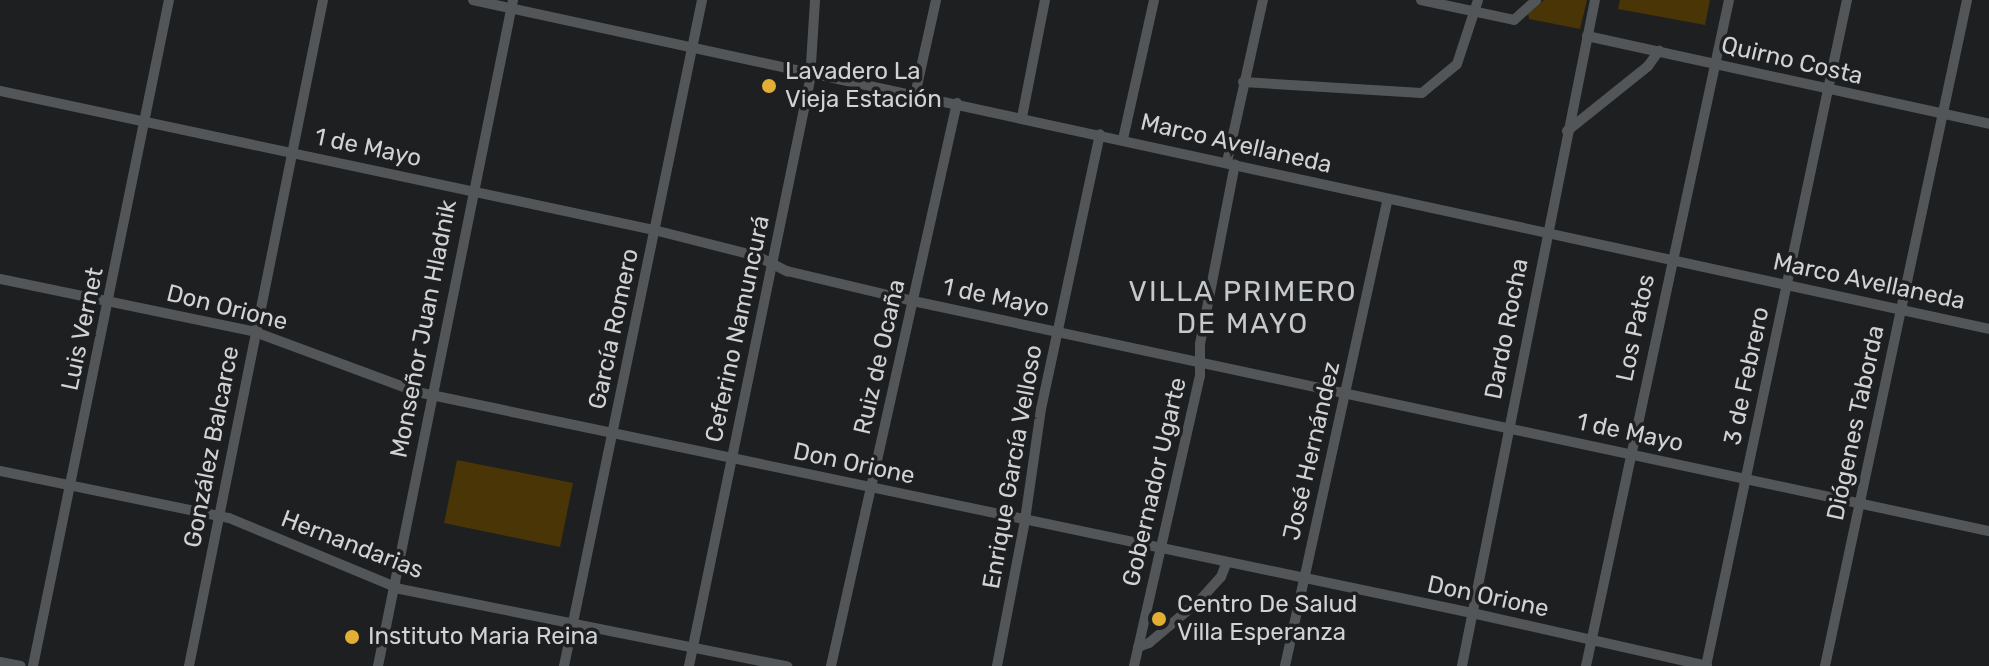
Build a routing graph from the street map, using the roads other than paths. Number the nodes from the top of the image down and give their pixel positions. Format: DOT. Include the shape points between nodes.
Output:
graph roads {
  1 [pos="169,0"];
  2 [pos="323,0"];
  3 [pos="473,0"];
  4 [pos="702,0"];
  5 [pos="815,0"];
  6 [pos="936,0"];
  7 [pos="1045,0"];
  8 [pos="1154,0"];
  9 [pos="1263,0"];
  10 [pos="1421,0"];
  11 [pos="1536,0"];
  12 [pos="1595,0"];
  13 [pos="1729,0"];
  14 [pos="1847,0"];
  15 [pos="1967,0"];
  16 [pos="512,4"];
  17 [pos="1477,6"];
  18 [pos="1587,36"];
  19 [pos="692,46"];
  20 [pos="1659,51"];
  21 [pos="1715,64"];
  22 [pos="812,72"];
  23 [pos="1243,82"];
  24 [pos="1826,89"];
  25 [pos="0,91"];
  26 [pos="915,95"];
  27 [pos="957,103"];
  28 [pos="1942,115"];
  29 [pos="1022,117"];
  30 [pos="146,121"];
  31 [pos="1989,124"];
  32 [pos="1567,131"];
  33 [pos="1100,134"];
  34 [pos="1123,139"];
  35 [pos="292,151"];
  36 [pos="1231,163"];
  37 [pos="472,191"];
  38 [pos="1388,199"];
  39 [pos="654,230"];
  40 [pos="1547,233"];
  41 [pos="1672,260"];
  42 [pos="772,264"];
  43 [pos="0,279"];
  44 [pos="1786,285"];
  45 [pos="109,301"];
  46 [pos="913,301"];
  47 [pos="1900,309"];
  48 [pos="1989,329"];
  49 [pos="1057,331"];
  50 [pos="255,332"];
  51 [pos="1202,363"];
  52 [pos="1346,394"];
  53 [pos="430,395"];
  54 [pos="1508,426"];
  55 [pos="612,434"];
  56 [pos="1630,454"];
  57 [pos="731,458"];
  58 [pos="0,471"];
  59 [pos="1746,478"];
  60 [pos="71,487"];
  61 [pos="872,489"];
  62 [pos="1859,502"];
  63 [pos="219,516"];
  64 [pos="1025,520"];
  65 [pos="1989,531"];
  66 [pos="1159,548"];
  67 [pos="1226,564"];
  68 [pos="1303,580"];
  69 [pos="394,588"];
  70 [pos="1472,613"];
  71 [pos="572,624"];
  72 [pos="1591,640"];
  73 [pos="694,646"];
  74 [pos="1138,647"];
  75 [pos="0,662"];
  76 [pos="21,666"];
  77 [pos="33,666"];
  78 [pos="189,666"];
  79 [pos="378,666"];
  80 [pos="564,666"];
  81 [pos="689,666"];
  82 [pos="787,666"];
  83 [pos="831,666"];
  84 [pos="997,666"];
  85 [pos="1134,666"];
  86 [pos="1285,666"];
  87 [pos="1462,666"];
  88 [pos="1586,666"];
  89 [pos="1706,666"];
  90 [pos="1825,666"];
  1 -- 30 [label="street, Luis Vernet"];
  2 -- 35 [label="street, González Balcarce"];
  3 -- 16 [label="street, Marco Avellaneda"];
  4 -- 19 [label="street, García Romero"];
  5 -- 22 [label="street, Ceferino Namuncurá"];
  6 -- 26 [label="street"];
  7 -- 29 [label="street"];
  8 -- 34 [label="street"];
  9 -- 23 [label="street, Gobernador Ugarte"];
  10 -- 17 [label="street"];
  11 -- 17 [label="street" via="1514,20"];
  12 -- 18 [label="street, Dardo Rocha"];
  13 -- 21 [label="street, Los Patos"];
  14 -- 24 [label="street, 3 de Febrero"];
  15 -- 28 [label="street, Diógenes Taborda"];
  16 -- 19 [label="street, Marco Avellaneda"];
  16 -- 37 [label="street, Monseñor Juan Hladnik"];
  17 -- 23 [label="street" via="1457,64 1422,93"];
  18 -- 20 [label="street, Quirno Costa"];
  18 -- 32 [label="street, Dardo Rocha"];
  19 -- 22 [label="street, Marco Avellaneda"];
  19 -- 39 [label="street, García Romero"];
  20 -- 21 [label="street, Quirno Costa"];
  20 -- 32 [label="street" via="1648,66"];
  21 -- 24 [label="street, Quirno Costa"];
  21 -- 41 [label="street, Los Patos"];
  22 -- 26 [label="street, Marco Avellaneda"];
  22 -- 42 [label="street, Ceferino Namuncurá"];
  23 -- 36 [label="street, Gobernador Ugarte"];
  24 -- 28 [label="street, Quirno Costa"];
  24 -- 44 [label="street, 3 de Febrero"];
  25 -- 30 [label="street, 1 de Mayo"];
  26 -- 27 [label="street, Marco Avellaneda"];
  27 -- 29 [label="street, Marco Avellaneda"];
  27 -- 46 [label="street, Ruiz de Ocaña"];
  28 -- 31 [label="street, Quirno Costa"];
  28 -- 47 [label="street, Diógenes Taborda"];
  29 -- 33 [label="street, Marco Avellaneda"];
  30 -- 35 [label="street, 1 de Mayo"];
  30 -- 45 [label="street, Luis Vernet"];
  32 -- 40 [label="street, Dardo Rocha"];
  33 -- 34 [label="street, Marco Avellaneda"];
  33 -- 49 [label="street, Enrique García Velloso"];
  34 -- 36 [label="street, Marco Avellaneda"];
  35 -- 37 [label="street, 1 de Mayo"];
  35 -- 50 [label="street, González Balcarce"];
  36 -- 38 [label="street, Marco Avellaneda"];
  36 -- 51 [label="street, Gobernador Ugarte" via="1200,344"];
  37 -- 39 [label="street, 1 de Mayo"];
  37 -- 53 [label="street, Monseñor Juan Hladnik"];
  38 -- 40 [label="street, Marco Avellaneda"];
  38 -- 52 [label="street, José Hernández"];
  39 -- 42 [label="street, 1 de Mayo"];
  39 -- 55 [label="street, García Romero"];
  40 -- 41 [label="street, Marco Avellaneda"];
  40 -- 54 [label="street, Dardo Rocha"];
  41 -- 44 [label="street, Marco Avellaneda"];
  41 -- 56 [label="street, Los Patos"];
  42 -- 46 [label="street, 1 de Mayo"];
  42 -- 57 [label="street, Ceferino Namuncurá"];
  43 -- 45 [label="street, Don Orione"];
  44 -- 47 [label="street, Marco Avellaneda"];
  44 -- 59 [label="street, 3 de Febrero"];
  45 -- 50 [label="street, Don Orione"];
  45 -- 60 [label="street, Luis Vernet"];
  46 -- 49 [label="street, 1 de Mayo"];
  46 -- 61 [label="street, Ruiz de Ocaña"];
  47 -- 48 [label="street, Marco Avellaneda"];
  47 -- 62 [label="street, Diógenes Taborda"];
  49 -- 51 [label="street, 1 de Mayo"];
  49 -- 64 [label="street, Enrique García Velloso"];
  50 -- 53 [label="street, Don Orione"];
  50 -- 63 [label="street, González Balcarce"];
  51 -- 52 [label="street, 1 de Mayo"];
  51 -- 66 [label="street, Gobernador Ugarte"];
  52 -- 54 [label="street, 1 de Mayo"];
  52 -- 68 [label="street, José Hernández"];
  53 -- 55 [label="street, Don Orione"];
  53 -- 69 [label="street, Monseñor Juan Hladnik"];
  54 -- 56 [label="street, 1 de Mayo"];
  54 -- 70 [label="street, Dardo Rocha"];
  55 -- 57 [label="street, Don Orione"];
  55 -- 71 [label="street, García Romero"];
  56 -- 59 [label="street, 1 de Mayo"];
  56 -- 72 [label="street, Los Patos"];
  57 -- 61 [label="street, Don Orione"];
  57 -- 73 [label="street, Ceferino Namuncurá"];
  58 -- 60 [label="street, Hernandarias"];
  59 -- 62 [label="street, 1 de Mayo"];
  59 -- 89 [label="street, 3 de Febrero"];
  60 -- 63 [label="street, Hernandarias"];
  60 -- 77 [label="street, Luis Vernet"];
  61 -- 64 [label="street, Don Orione"];
  61 -- 83 [label="street, Ruiz de Ocaña"];
  62 -- 65 [label="street, 1 de Mayo"];
  62 -- 90 [label="street, Diógenes Taborda"];
  63 -- 69 [label="street, Hernandarias"];
  63 -- 78 [label="street, González Balcarce"];
  64 -- 66 [label="street, Don Orione"];
  64 -- 84 [label="street, Enrique García Velloso"];
  66 -- 67 [label="street, Don Orione"];
  66 -- 74 [label="street, Gobernador Ugarte"];
  67 -- 68 [label="street, Don Orione"];
  67 -- 74 [label="street" via="1201,599"];
  68 -- 70 [label="street, Don Orione"];
  68 -- 86 [label="street, José Hernández"];
  69 -- 71 [label="street, Hernandarias"];
  69 -- 79 [label="street, Monseñor Juan Hladnik"];
  70 -- 72 [label="street, Don Orione"];
  70 -- 87 [label="street, Dardo Rocha"];
  71 -- 73 [label="street, Hernandarias"];
  71 -- 80 [label="street, García Romero"];
  72 -- 88 [label="street, Los Patos"];
  72 -- 89 [label="street, Don Orione"];
  73 -- 81 [label="street, Ceferino Namuncurá"];
  73 -- 82 [label="street, Hernandarias"];
  74 -- 85 [label="street, Gobernador Ugarte"];
  75 -- 76 [label="street"];
}
